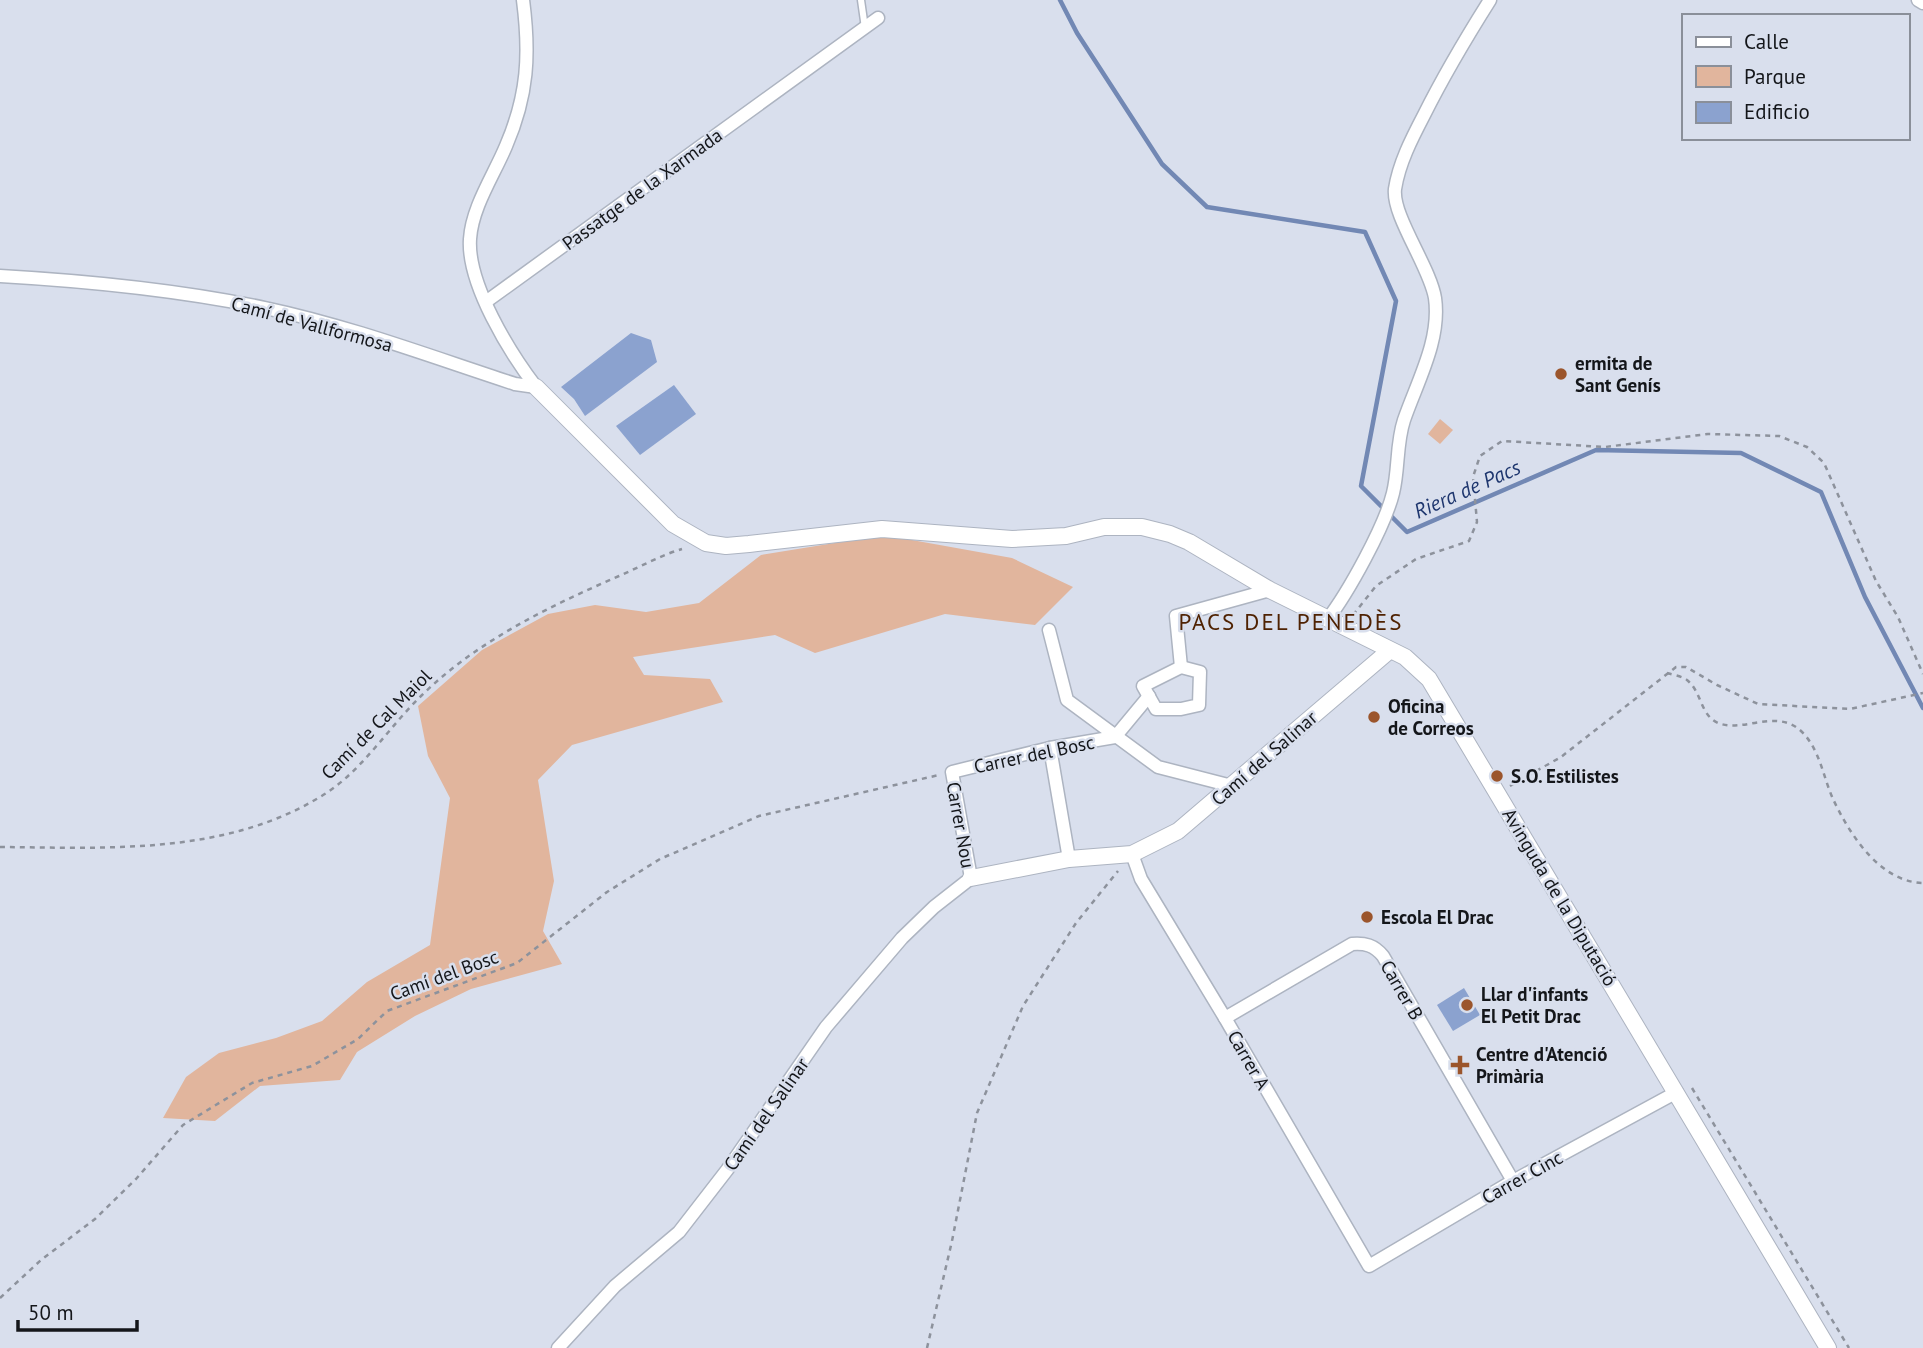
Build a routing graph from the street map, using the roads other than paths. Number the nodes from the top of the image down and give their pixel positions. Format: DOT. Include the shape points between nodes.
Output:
graph roads {
  1 [pos="523,0"];
  2 [pos="861,0"];
  3 [pos="1490,0"];
  4 [pos="1919,0"];
  5 [pos="1923,3"];
  6 [pos="878,18"];
  7 [pos="865,28"];
  8 [pos="0,276"];
  9 [pos="487,301"];
  10 [pos="536,387"];
  11 [pos="1270,590"];
  12 [pos="1327,620"];
  13 [pos="1049,629"];
  14 [pos="1389,651"];
  15 [pos="1181,667"];
  16 [pos="1149,696"];
  17 [pos="1115,737"];
  18 [pos="1050,748"];
  19 [pos="952,772"];
  20 [pos="1232,786"];
  21 [pos="1132,854"];
  22 [pos="1069,859"];
  23 [pos="971,878"];
  24 [pos="1225,1018"];
  25 [pos="1677,1092"];
  26 [pos="1513,1181"];
  27 [pos="1369,1266"];
  28 [pos="558,1348"];
  29 [pos="1828,1348"];
  1 -- 9 [label="street" via="528,60 522,103 470,237 473,269"];
  2 -- 7 [label="lane"];
  3 -- 12 [label="street" via="1437,88 1395,188 1396,205 1430,281 1435,319 1428,357 1403,422 1388,511"];
  4 -- 5 [label="street"];
  6 -- 7 [label="street, Passatge de la Xarmada"];
  7 -- 9 [label="street, Passatge de la Xarmada"];
  8 -- 10 [label="street, Camí de Vallformosa" via="56,279 267,309"];
  9 -- 10 [label="street" via="512,355"];
  10 -- 11 [label="street, Avinguda de la Diputació" via="673,524 706,543 726,546 882,529 1012,539 1142,527 1188,541"];
  11 -- 12 [label="street, Avinguda de la Diputació"];
  11 -- 15 [label="street" via="1176,615"];
  12 -- 14 [label="street, Avinguda de la Diputació"];
  13 -- 17 [label="street" via="1067,700"];
  14 -- 20 [label="street, Camí del Salinar"];
  14 -- 25 [label="street, Avinguda de la Diputació" via="1405,657 1429,678"];
  15 -- 16 [label="street" via="1143,686"];
  15 -- 16 [label="street" via="1200,672 1199,705 1156,709"];
  16 -- 17 [label="street"];
  17 -- 18 [label="street, Carrer del Bosc"];
  17 -- 20 [label="street" via="1158,767"];
  18 -- 19 [label="street, Carrer del Bosc"];
  18 -- 22 [label="street"];
  19 -- 23 [label="street, Carrer Nou"];
  20 -- 21 [label="street, Camí del Salinar" via="1178,831"];
  21 -- 22 [label="street"];
  21 -- 24 [label="street, Carrer A" via="1141,879"];
  22 -- 23 [label="street"];
  23 -- 28 [label="street, Camí del Salinar" via="902,938 826,1027 679,1231 615,1286"];
  24 -- 26 [label="street, Carrer B" via="1352,944 1371,946 1383,956"];
  24 -- 27 [label="street, Carrer A"];
  25 -- 26 [label="street, Carrer Cinc"];
  25 -- 29 [label="street, Avinguda de la Diputació"];
  26 -- 27 [label="street, Carrer Cinc"];
}
